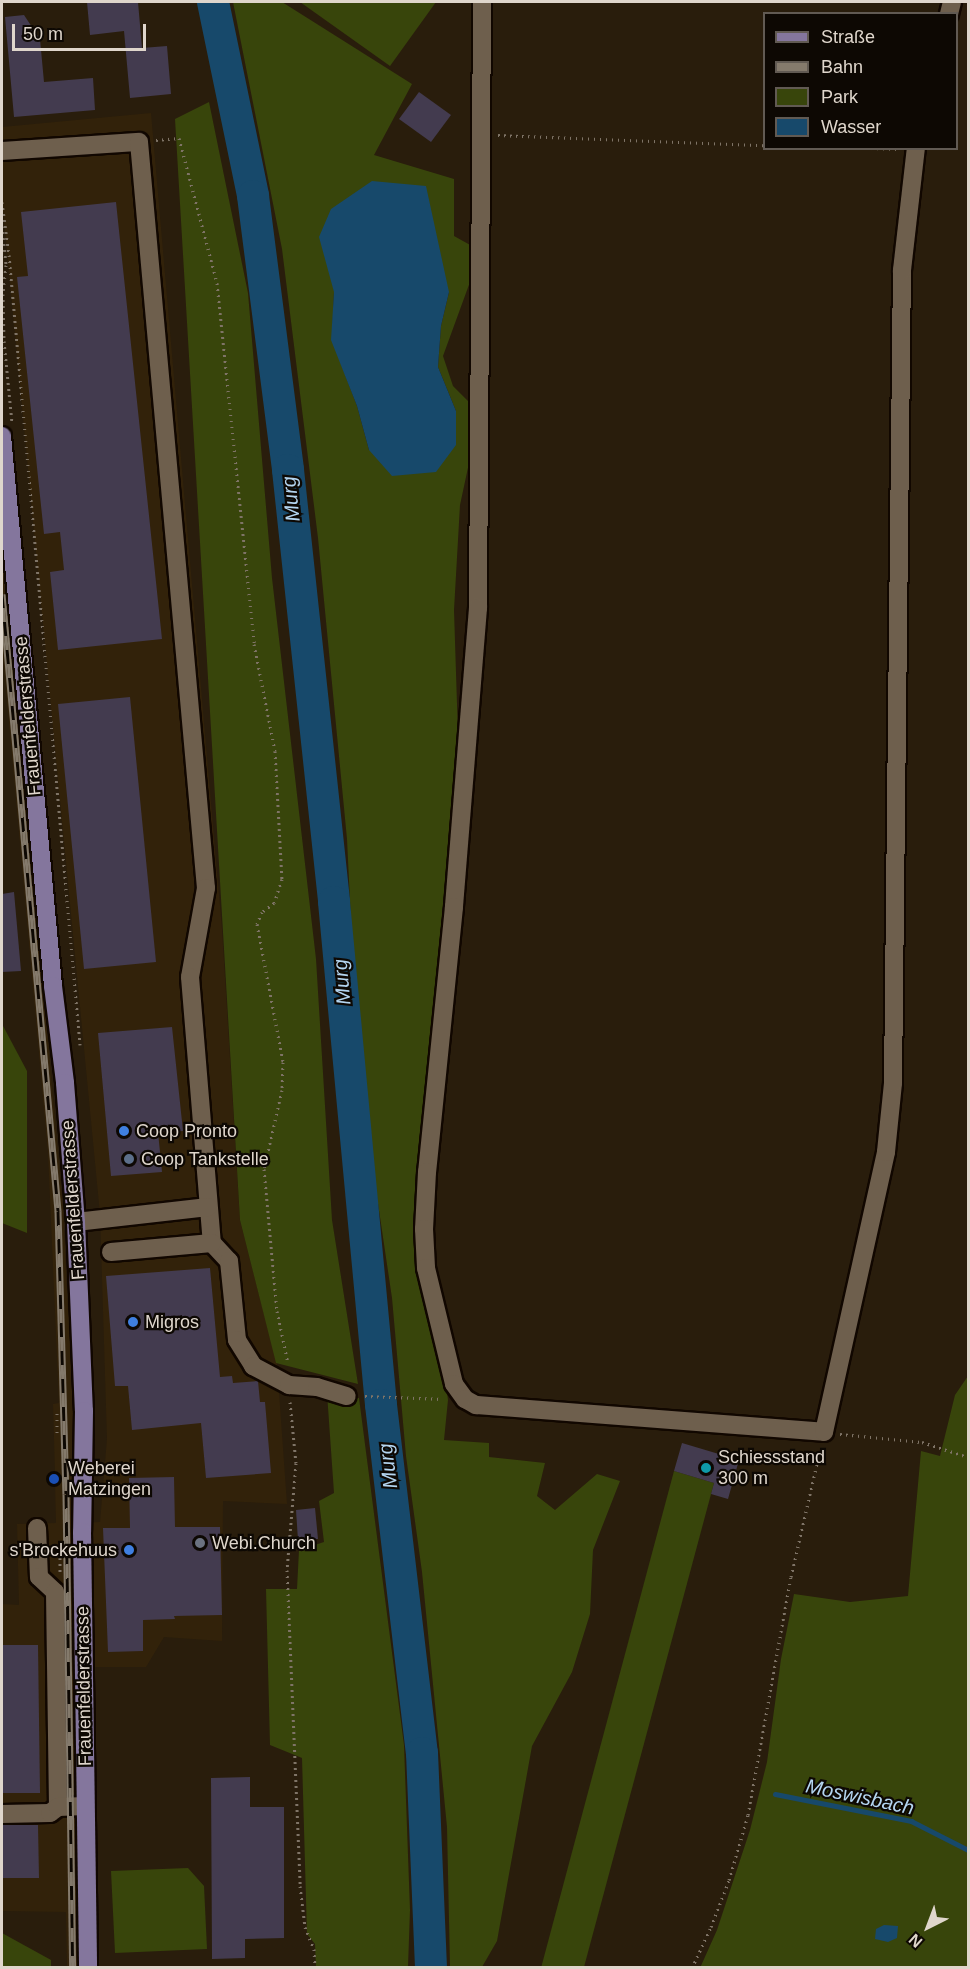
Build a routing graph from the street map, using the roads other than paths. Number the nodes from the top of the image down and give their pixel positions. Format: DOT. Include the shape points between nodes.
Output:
graph roads {
  1 [pos="482,2"];
  2 [pos="916,150"];
  3 [pos="2,151"];
  4 [pos="2,436"];
  5 [pos="6,530"];
  6 [pos="208,1207"];
  7 [pos="76,1222"];
  8 [pos="212,1243"];
  9 [pos="111,1252"];
  10 [pos="347,1396"];
  11 [pos="37,1528"];
  12 [pos="85,1806"];
  13 [pos="58,1807"];
  14 [pos="2,1814"];
  15 [pos="88,1968"];
  1 -- 2 [label="street" via="478,608 424,1229 426,1268 453,1384 465,1399 495,1412 824,1432 886,1152 893,1083 902,270"];
  3 -- 6 [label="street" via="139,142 206,888 190,977"];
  4 -- 5 [label="main road, Frauenfelderstrasse"];
  5 -- 7 [label="main road, Frauenfelderstrasse" via="66,1083"];
  6 -- 7 [label="street"];
  6 -- 8 [label="street"];
  7 -- 12 [label="main road, Frauenfelderstrasse" via="84,1411"];
  8 -- 9 [label="street"];
  8 -- 10 [label="street" via="229,1261 237,1340 253,1366"];
  11 -- 13 [label="street" via="39,1577 55,1592"];
  12 -- 13 [label="street"];
  12 -- 15 [label="main road, Frauenfelderstrasse"];
  13 -- 14 [label="street" via="50,1813"];
}
